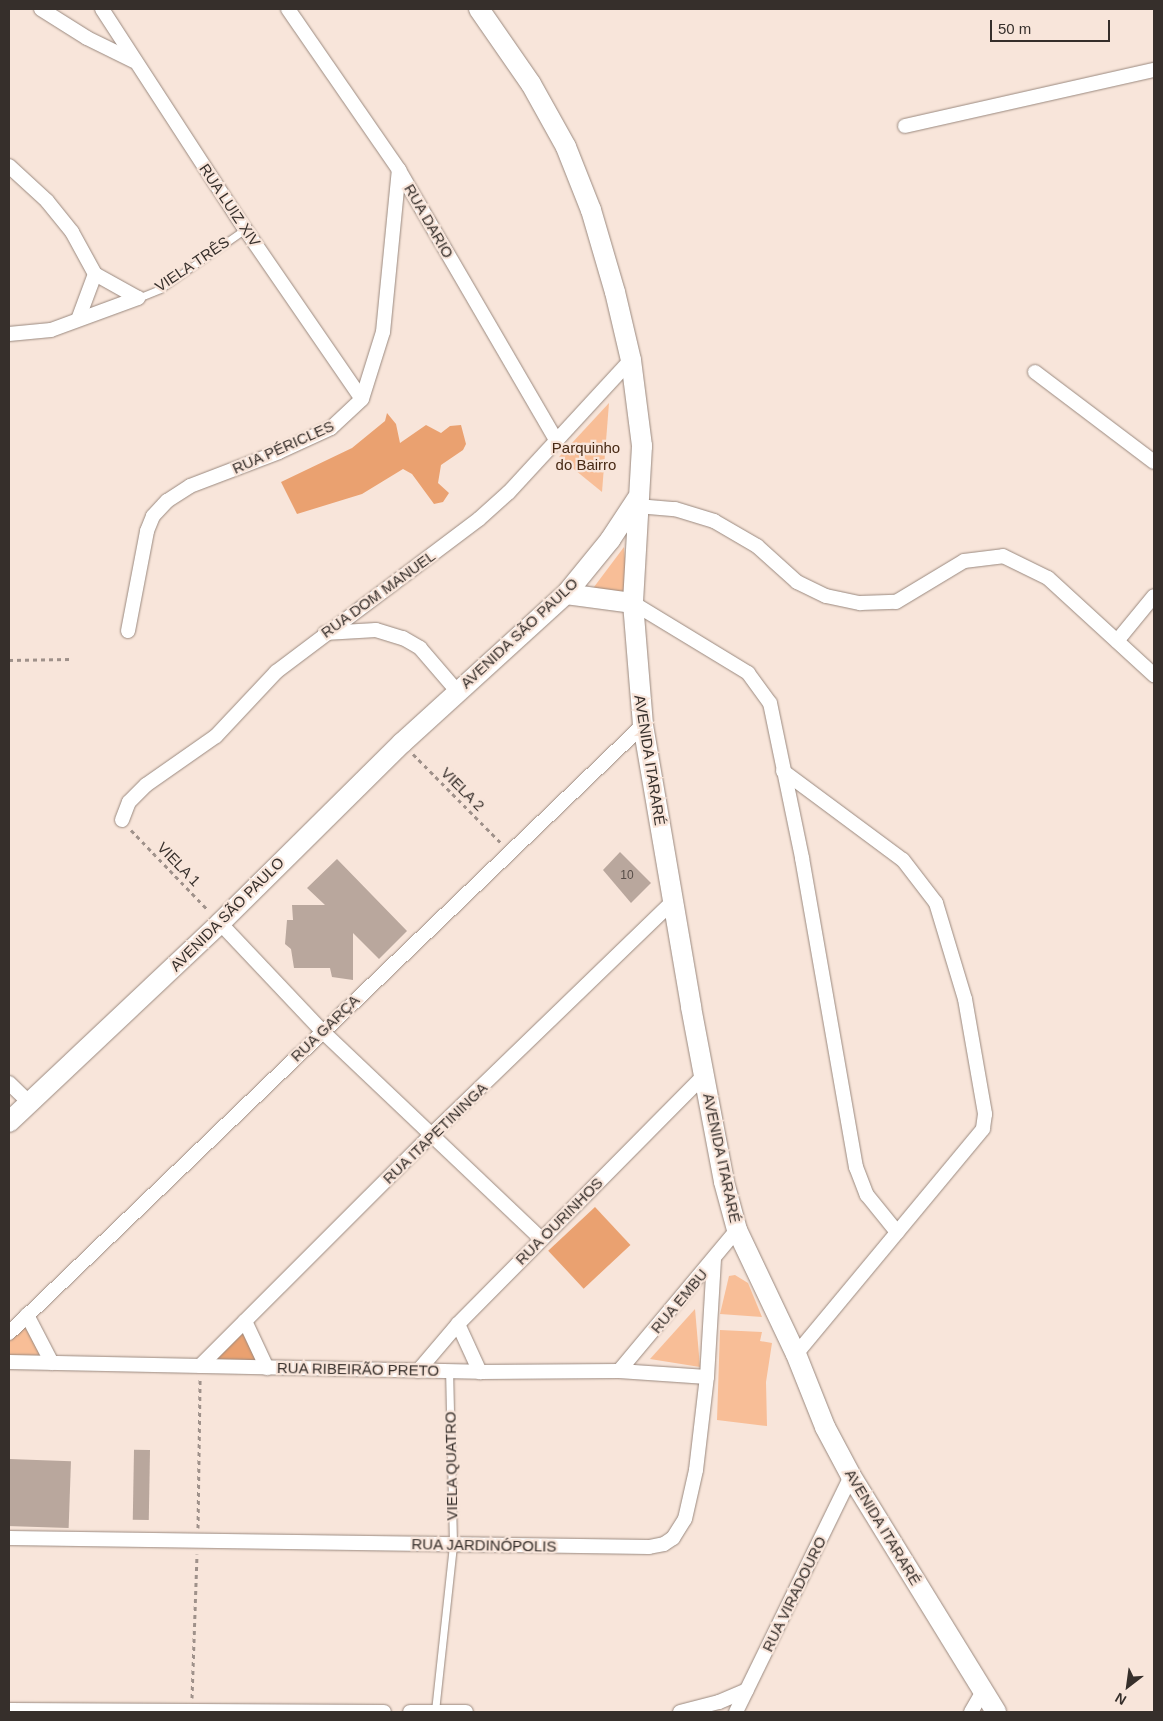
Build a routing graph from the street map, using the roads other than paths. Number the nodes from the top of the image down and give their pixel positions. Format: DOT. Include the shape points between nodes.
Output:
graph roads {
  1 [pos="41,9"];
  2 [pos="102,9"];
  3 [pos="288,9"];
  4 [pos="479,9"];
  5 [pos="134,61"];
  6 [pos="1154,70"];
  7 [pos="905,126"];
  8 [pos="9,166"];
  9 [pos="399,170"];
  10 [pos="246,229"];
  11 [pos="95,274"];
  12 [pos="138,298"];
  13 [pos="79,317"];
  14 [pos="9,334"];
  15 [pos="631,360"];
  16 [pos="1035,372"];
  17 [pos="362,399"];
  18 [pos="557,441"];
  19 [pos="1154,462"];
  20 [pos="637,503"];
  21 [pos="566,594"];
  22 [pos="1154,596"];
  23 [pos="633,604"];
  24 [pos="128,631"];
  25 [pos="325,633"];
  26 [pos="1116,641"];
  27 [pos="1154,675"];
  28 [pos="457,691"];
  29 [pos="643,725"];
  30 [pos="783,771"];
  31 [pos="122,820"];
  32 [pos="672,902"];
  33 [pos="220,923"];
  34 [pos="322,1031"];
  35 [pos="704,1075"];
  36 [pos="9,1083"];
  37 [pos="30,1103"];
  38 [pos="9,1122"];
  39 [pos="430,1136"];
  40 [pos="737,1230"];
  41 [pos="897,1232"];
  42 [pos="541,1239"];
  43 [pos="714,1260"];
  44 [pos="27,1316"];
  45 [pos="245,1321"];
  46 [pos="458,1324"];
  47 [pos="9,1333"];
  48 [pos="796,1354"];
  49 [pos="9,1362"];
  50 [pos="52,1363"];
  51 [pos="200,1366"];
  52 [pos="268,1368"];
  53 [pos="418,1371"];
  54 [pos="449,1371"];
  55 [pos="619,1371"];
  56 [pos="480,1372"];
  57 [pos="707,1377"];
  58 [pos="851,1476"];
  59 [pos="9,1538"];
  60 [pos="453,1544"];
  61 [pos="747,1690"];
  62 [pos="983,1691"];
  63 [pos="9,1710"];
  64 [pos="435,1711"];
  65 [pos="384,1712"];
  66 [pos="410,1712"];
  67 [pos="466,1712"];
  68 [pos="680,1712"];
  69 [pos="736,1712"];
  70 [pos="971,1712"];
  71 [pos="996,1712"];
  1 -- 5 [label="street" via="87,38"];
  2 -- 5 [label="street, RUA LUIZ XIV"];
  3 -- 9 [label="street, RUA DARIO"];
  4 -- 15 [label="main road, AVENIDA SÃO PAULO" via="531,84 566,147 591,210"];
  5 -- 10 [label="street, RUA LUIZ XIV"];
  6 -- 7 [label="street"];
  8 -- 11 [label="street" via="47,201 72,232"];
  9 -- 17 [label="street, RUA PÉRICLES" via="383,332"];
  9 -- 18 [label="street, RUA DARIO"];
  10 -- 12 [label="lane, VIELA TRÊS" via="160,289"];
  10 -- 17 [label="street, RUA LUIZ XIV"];
  11 -- 12 [label="street"];
  11 -- 13 [label="street"];
  12 -- 13 [label="street"];
  13 -- 14 [label="street" via="51,330"];
  15 -- 18 [label="street, RUA DOM MANUEL"];
  15 -- 20 [label="main road, AVENIDA SÃO PAULO" via="642,446"];
  16 -- 19 [label="street"];
  17 -- 24 [label="street, RUA PÉRICLES" via="331,428 190,486 167,501 153,516 147,531"];
  18 -- 25 [label="street, RUA DOM MANUEL" via="480,520"];
  20 -- 21 [label="main road, AVENIDA SÃO PAULO"];
  20 -- 23 [label="main road, AVENIDA ITARARÉ"];
  20 -- 26 [label="street" via="675,509 714,521 757,546 797,582 826,596 860,604 896,602 964,560 1003,556 1048,578"];
  21 -- 23 [label="main road"];
  21 -- 28 [label="main road, AVENIDA SÃO PAULO"];
  22 -- 26 [label="street"];
  23 -- 29 [label="main road, AVENIDA ITARARÉ"];
  23 -- 30 [label="street" via="748,673 770,703"];
  25 -- 28 [label="street" via="376,630 403,638 420,648"];
  25 -- 31 [label="street, RUA DOM MANUEL" via="276,672 216,736 146,786 129,802"];
  26 -- 27 [label="street"];
  28 -- 33 [label="main road, AVENIDA SÃO PAULO"];
  29 -- 32 [label="main road, AVENIDA ITARARÉ"];
  29 -- 34 [label="street, RUA GARÇA"];
  30 -- 41 [label="street" via="856,1167 867,1194"];
  30 -- 41 [label="street" via="903,860 936,903 965,1000 985,1114 983,1129"];
  32 -- 35 [label="main road, AVENIDA ITARARÉ"];
  32 -- 39 [label="street, RUA ITAPETININGA"];
  33 -- 34 [label="street"];
  33 -- 37 [label="main road, AVENIDA SÃO PAULO"];
  34 -- 39 [label="street"];
  34 -- 44 [label="street, RUA GARÇA"];
  35 -- 40 [label="main road, AVENIDA ITARARÉ" via="724,1182"];
  35 -- 42 [label="street, RUA OURINHOS"];
  36 -- 37 [label="street"];
  37 -- 38 [label="main road, AVENIDA SÃO PAULO"];
  39 -- 42 [label="street"];
  39 -- 45 [label="street, RUA ITAPETININGA"];
  40 -- 43 [label="street, RUA EMBU"];
  40 -- 48 [label="main road, AVENIDA ITARARÉ" via="774,1315"];
  41 -- 48 [label="street"];
  42 -- 46 [label="street, RUA OURINHOS"];
  43 -- 55 [label="street, RUA EMBU"];
  43 -- 57 [label="street, RUA JARDINÓPOLIS"];
  44 -- 47 [label="street, RUA GARÇA"];
  44 -- 50 [label="street"];
  45 -- 51 [label="street, RUA ITAPETININGA"];
  45 -- 52 [label="street"];
  46 -- 53 [label="street, RUA OURINHOS"];
  46 -- 56 [label="street"];
  48 -- 58 [label="main road, AVENIDA ITARARÉ" via="825,1427"];
  49 -- 50 [label="street, RUA RIBEIRÃO PRETO"];
  50 -- 51 [label="street, RUA RIBEIRÃO PRETO"];
  51 -- 52 [label="street, RUA RIBEIRÃO PRETO"];
  52 -- 53 [label="street, RUA RIBEIRÃO PRETO"];
  53 -- 54 [label="street, RUA RIBEIRÃO PRETO"];
  54 -- 56 [label="street, RUA RIBEIRÃO PRETO"];
  54 -- 60 [label="lane, VIELA QUATRO"];
  55 -- 56 [label="street, RUA RIBEIRÃO PRETO"];
  55 -- 57 [label="street, RUA RIBEIRÃO PRETO"];
  57 -- 60 [label="street, RUA JARDINÓPOLIS" via="689,1505 679,1529 668,1541 649,1547"];
  58 -- 61 [label="street, RUA VIRADOURO"];
  58 -- 62 [label="main road, AVENIDA ITARARÉ"];
  59 -- 60 [label="street, RUA JARDINÓPOLIS"];
  60 -- 64 [label="lane, VIELA QUATRO"];
  61 -- 68 [label="street"];
  61 -- 69 [label="street, RUA VIRADOURO"];
  62 -- 70 [label="street"];
  62 -- 71 [label="main road, AVENIDA ITARARÉ"];
  63 -- 65 [label="street"];
  64 -- 66 [label="street"];
  64 -- 67 [label="street"];
}
